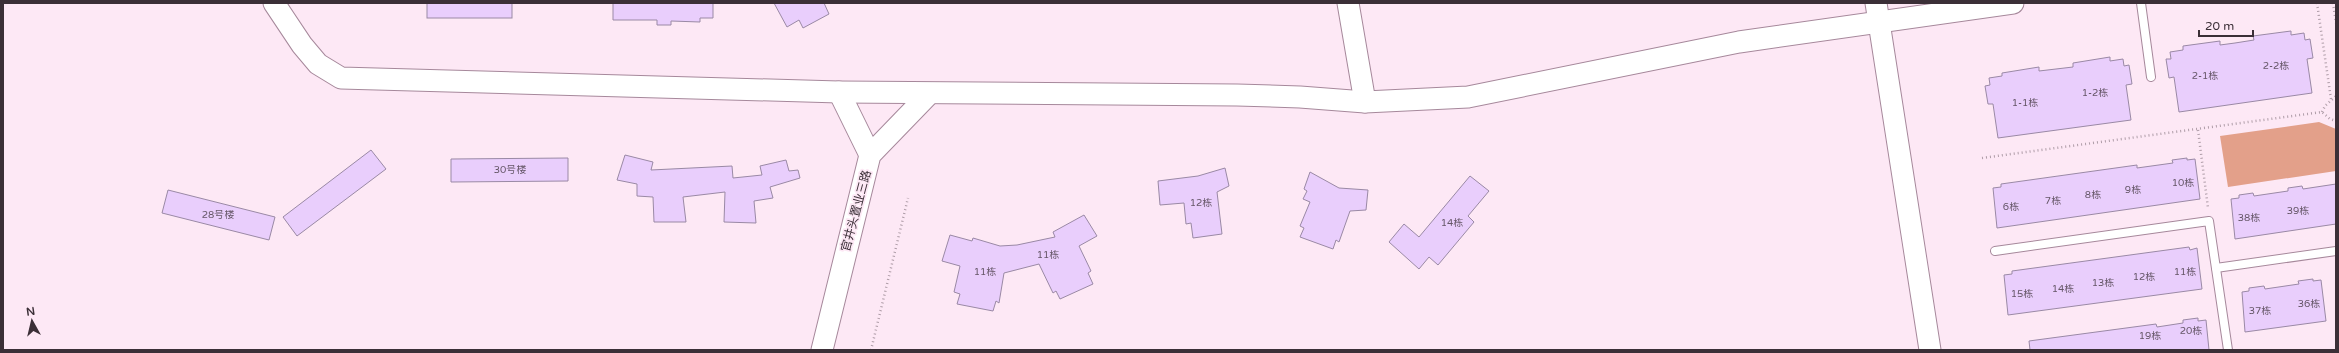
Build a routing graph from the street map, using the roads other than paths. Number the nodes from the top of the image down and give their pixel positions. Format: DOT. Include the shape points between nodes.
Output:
graph roads {
  1 [pos="274,3"];
  2 [pos="1348,3"];
  3 [pos="2014,3"];
  4 [pos="2141,3"];
  5 [pos="1878,13"];
  6 [pos="2151,77"];
  7 [pos="839,92"];
  8 [pos="929,94"];
  9 [pos="1365,102"];
  10 [pos="870,154"];
  11 [pos="1996,251"];
  12 [pos="2336,251"];
  13 [pos="2216,268"];
  14 [pos="822,350"];
  15 [pos="1930,350"];
  16 [pos="2228,350"];
  1 -- 7 [label="street" via="318,64 341,78"];
  2 -- 9 [label="street"];
  3 -- 5 [label="street"];
  4 -- 6 [label="lane"];
  5 -- 9 [label="street" via="1468,97"];
  5 -- 15 [label="street"];
  7 -- 8 [label="street"];
  7 -- 10 [label="street"];
  8 -- 9 [label="street" via="1236,95"];
  8 -- 10 [label="street, 官井头置业三路"];
  10 -- 14 [label="street, 官井头置业三路"];
  11 -- 13 [label="lane" via="2209,220"];
  12 -- 13 [label="lane"];
  13 -- 16 [label="lane"];
}
